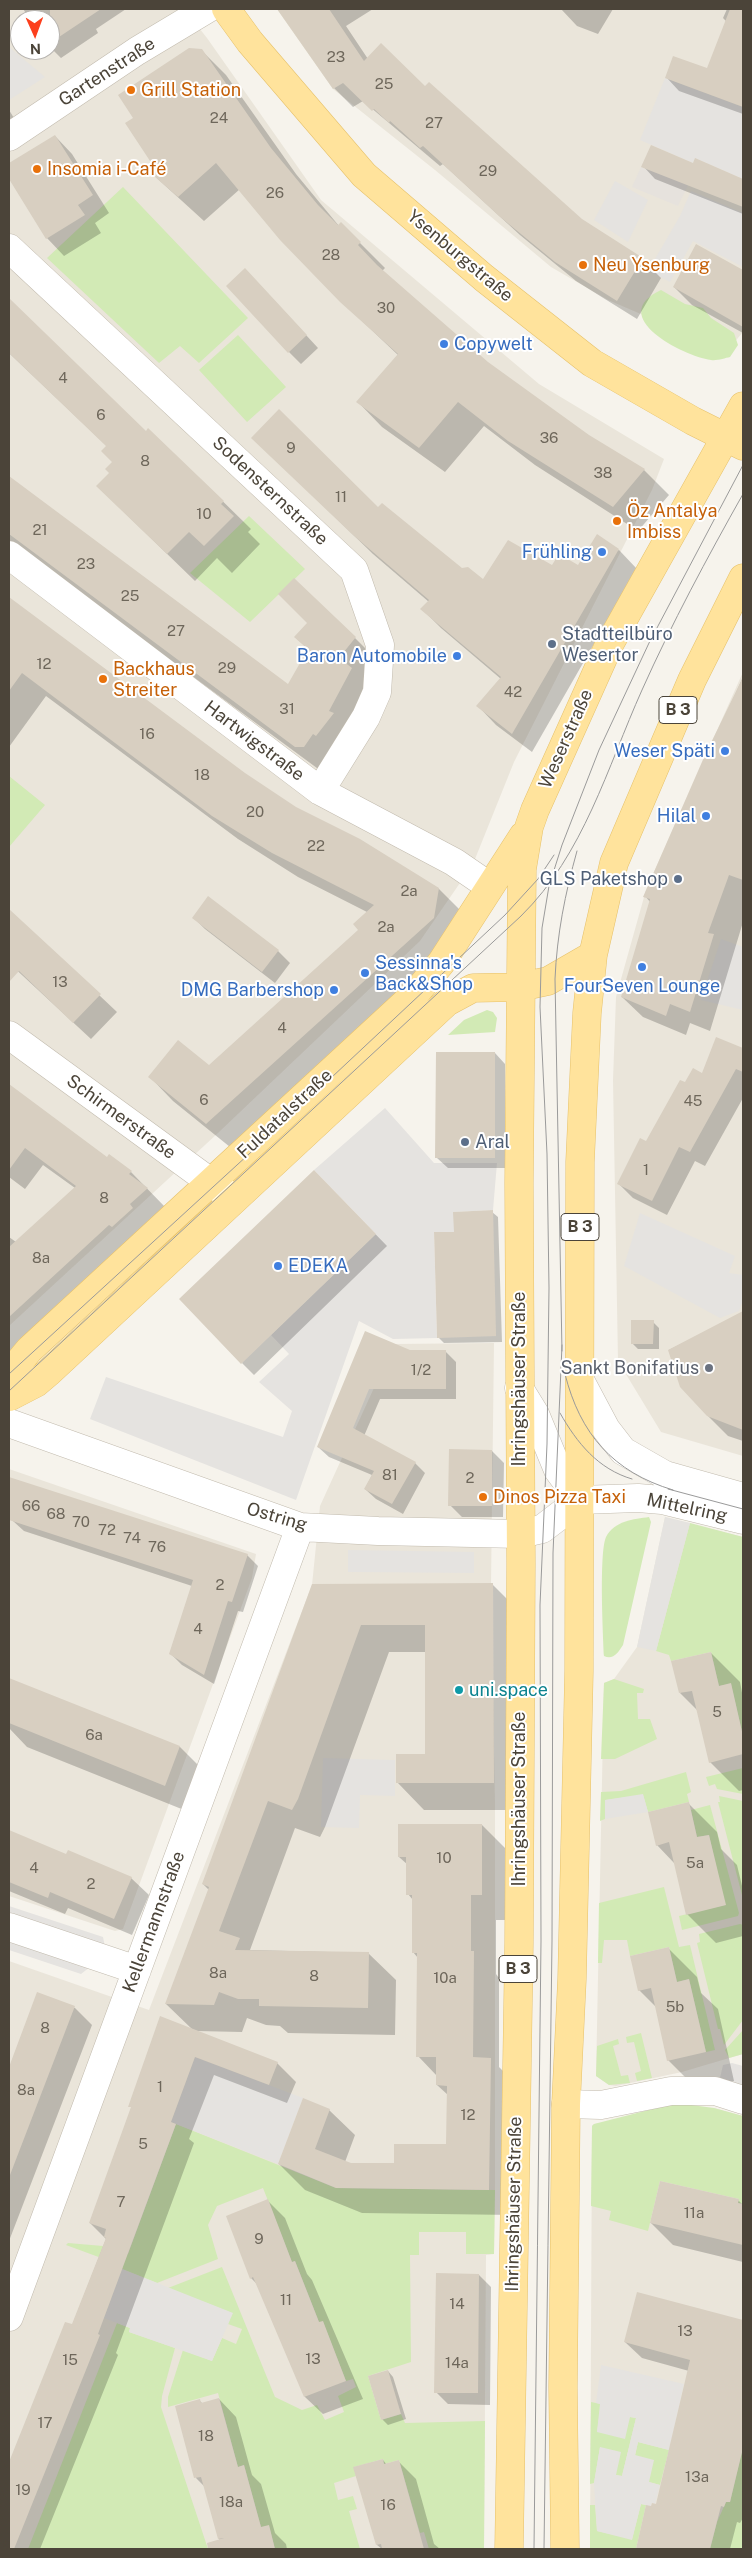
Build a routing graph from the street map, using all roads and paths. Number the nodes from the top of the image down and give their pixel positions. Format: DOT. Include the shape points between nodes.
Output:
graph roads {
  1 [pos="207,9"];
  2 [pos="226,9"];
  3 [pos="9,137"];
  4 [pos="9,248"];
  5 [pos="743,406"];
  6 [pos="734,442"];
  7 [pos="9,556"];
  8 [pos="743,578"];
  9 [pos="320,790"];
  10 [pos="529,827"];
  11 [pos="489,886"];
  12 [pos="521,899"];
  13 [pos="593,954"];
  14 [pos="520,987"];
  15 [pos="9,1035"];
  16 [pos="211,1182"];
  17 [pos="234,1199"];
  18 [pos="9,1374"];
  19 [pos="580,1382"];
  20 [pos="519,1388"];
  21 [pos="9,1397"];
  22 [pos="9,1423"];
  23 [pos="743,1497"];
  24 [pos="580,1500"];
  25 [pos="743,1520"];
  26 [pos="300,1527"];
  27 [pos="520,1534"];
  28 [pos="9,1928"];
  29 [pos="136,1970"];
  30 [pos="743,2100"];
  31 [pos="566,2104"];
  32 [pos="9,2317"];
  33 [pos="509,2549"];
  34 [pos="565,2549"];
  1 -- 3 [label="street, Gartenstraße" via="137,51"];
  2 -- 6 [label="main road, Ysenburgstraße" via="250,42 364,175 484,278 592,363"];
  4 -- 9 [label="street, Sodensternstraße" via="354,570 380,644 377,692 366,717"];
  5 -- 6 [label="main road, Weserstraße / B 3"];
  6 -- 10 [label="main road, Weserstraße / B 3" via="609,645"];
  7 -- 9 [label="street, Hartwigstraße"];
  8 -- 13 [label="main road, B 3" via="692,680 620,844"];
  9 -- 11 [label="street, Hartwigstraße" via="454,862"];
  10 -- 11 [label="main road, Fuldatalstraße"];
  10 -- 12 [label="main road, Weserstraße / B 3"];
  11 -- 16 [label="main road, Fuldatalstraße" via="441,963 415,994"];
  12 -- 14 [label="main road, Ihringshäuser Straße / B 3"];
  13 -- 14 [label="main road, Fuldatalstraße" via="555,979"];
  13 -- 19 [label="main road, B 3" via="580,1162"];
  14 -- 17 [label="main road, Fuldatalstraße" via="474,988 446,1002"];
  14 -- 20 [label="main road, Ihringshäuser Straße / B 3"];
  15 -- 16 [label="street, Schirmerstraße"];
  16 -- 17 [label="street, Schirmerstraße"];
  16 -- 18 [label="main road, Fuldatalstraße" via="29,1350"];
  17 -- 21 [label="main road, Fuldatalstraße" via="49,1372"];
  19 -- 23 [label="street, Mittelring" via="606,1429 623,1451 665,1475"];
  19 -- 24 [label="main road, B 3"];
  20 -- 24 [label="street" via="535,1414 558,1470"];
  20 -- 27 [label="main road, Ihringshäuser Straße / B 3"];
  22 -- 26 [label="street, Ostring"];
  24 -- 25 [label="street, Mittelring" via="662,1500"];
  24 -- 27 [label="street, Ostring" via="542,1529"];
  24 -- 31 [label="main road, B 3" via="572,1979"];
  26 -- 27 [label="street, Ostring"];
  26 -- 29 [label="street, Kellermannstraße"];
  27 -- 33 [label="main road, Ihringshäuser Straße / B 3"];
  28 -- 29 [label="street"];
  29 -- 32 [label="street, Kellermannstraße"];
  30 -- 31 [label="street" via="715,2091 671,2091 601,2105"];
  31 -- 34 [label="main road, B 3"];
}
